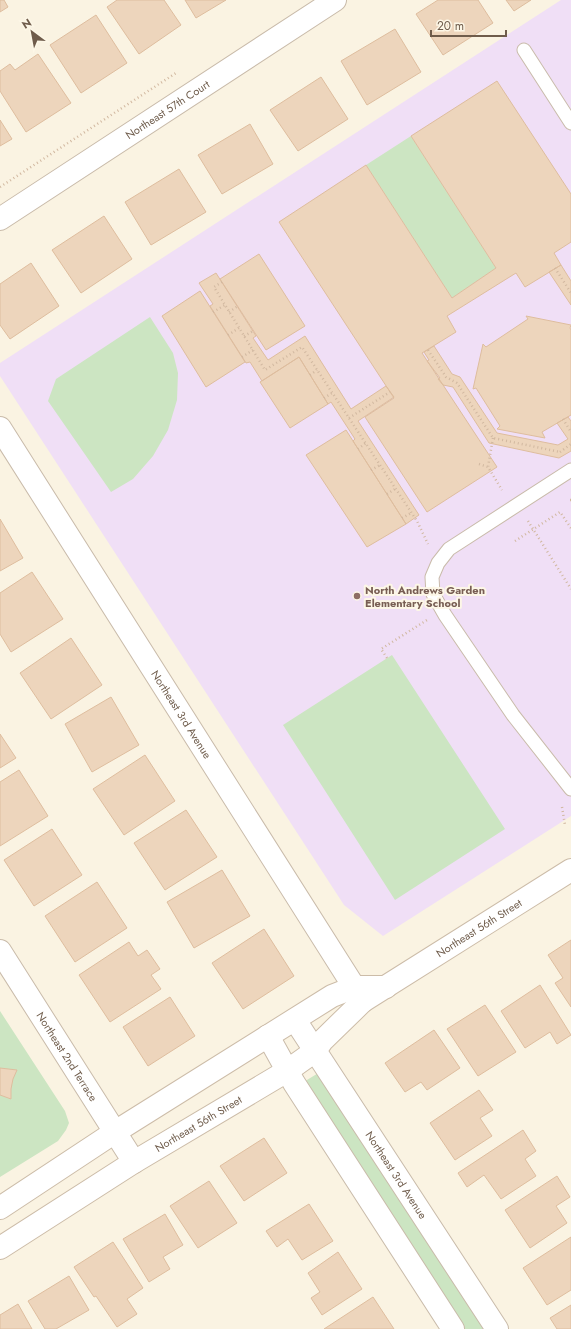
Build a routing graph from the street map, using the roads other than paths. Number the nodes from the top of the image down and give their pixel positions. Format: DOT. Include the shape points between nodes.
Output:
graph roads {
  1 [pos="335,0"];
  2 [pos="524,50"];
  3 [pos="571,123"];
  4 [pos="0,219"];
  5 [pos="0,428"];
  6 [pos="571,470"];
  7 [pos="571,789"];
  8 [pos="571,870"];
  9 [pos="0,951"];
  10 [pos="359,994"];
  11 [pos="295,1020"];
  12 [pos="268,1036"];
  13 [pos="315,1051"];
  14 [pos="287,1071"];
  15 [pos="115,1132"];
  16 [pos="134,1162"];
  17 [pos="0,1208"];
  18 [pos="0,1248"];
  19 [pos="453,1329"];
  20 [pos="497,1329"];
  1 -- 4 [label="street, Northeast 57th Court"];
  2 -- 3 [label="lane"];
  5 -- 10 [label="street, Northeast 3rd Avenue"];
  6 -- 7 [label="lane" via="449,549 438,563 432,577 434,594 445,615 513,715"];
  8 -- 10 [label="street, Northeast 56th Street" via="386,987"];
  9 -- 15 [label="street, Northeast 2nd Terrace"];
  10 -- 11 [label="street, Northeast 56th Street" via="332,996"];
  10 -- 13 [label="street, Northeast 56th Street"];
  11 -- 12 [label="street, Northeast 56th Street"];
  11 -- 13 [label="street, Northeast 3rd Avenue"];
  12 -- 14 [label="street"];
  12 -- 15 [label="street, Northeast 56th Street"];
  13 -- 14 [label="street, Northeast 56th Street"];
  13 -- 20 [label="street, Northeast 3rd Avenue"];
  14 -- 16 [label="street, Northeast 56th Street"];
  14 -- 19 [label="street"];
  15 -- 16 [label="street, Northeast 2nd Terrace"];
  15 -- 17 [label="street, Northeast 56th Street"];
  16 -- 18 [label="street, Northeast 56th Street"];
}
